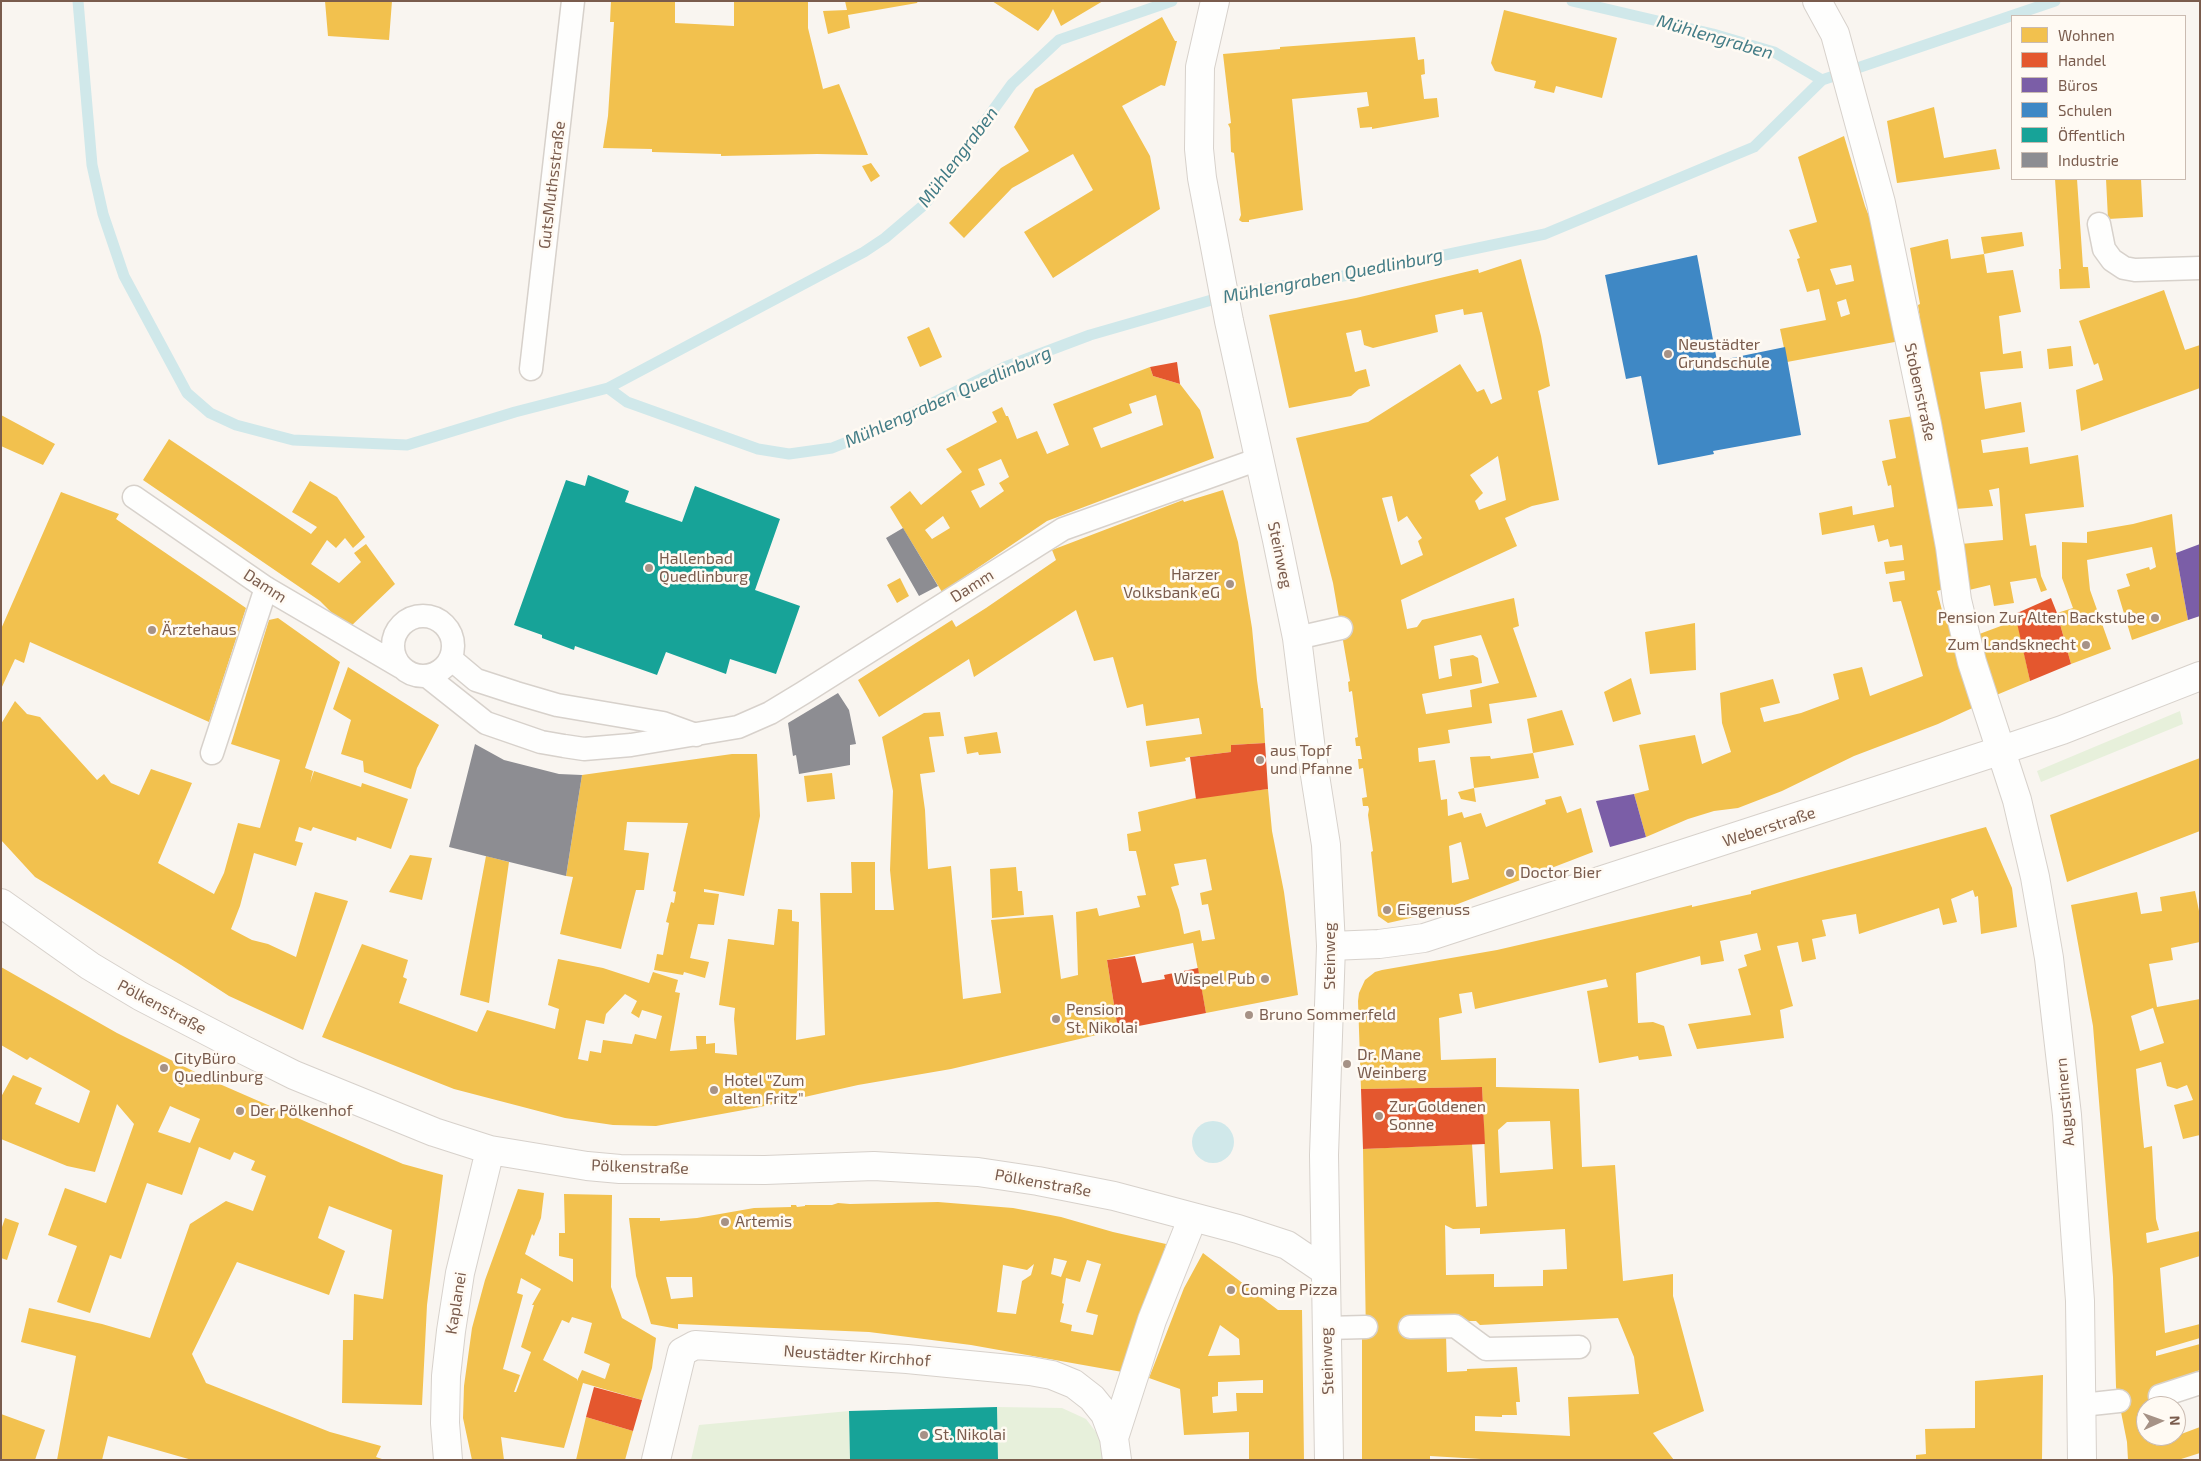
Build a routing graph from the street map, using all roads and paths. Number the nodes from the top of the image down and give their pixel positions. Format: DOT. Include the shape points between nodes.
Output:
graph roads {
  1 [pos="573,1"];
  2 [pos="1817,1"];
  3 [pos="1215,3"];
  4 [pos="2099,224"];
  5 [pos="2200,268"];
  6 [pos="531,369"];
  7 [pos="1259,459"];
  8 [pos="134,497"];
  9 [pos="266,588"];
  10 [pos="1341,628"];
  11 [pos="1296,638"];
  12 [pos="451,659"];
  13 [pos="400,666"];
  14 [pos="428,676"];
  15 [pos="2200,676"];
  16 [pos="697,735"];
  17 [pos="2002,750"];
  18 [pos="212,753"];
  19 [pos="1,903"];
  20 [pos="1331,946"];
  21 [pos="490,1150"];
  22 [pos="1193,1217"];
  23 [pos="1324,1270"];
  24 [pos="1366,1327"];
  25 [pos="1410,1327"];
  26 [pos="1326,1328"];
  27 [pos="1579,1347"];
  28 [pos="2200,1383"];
  29 [pos="2160,1396"];
  30 [pos="2119,1401"];
  31 [pos="2082,1405"];
  32 [pos="1116,1449"];
  33 [pos="448,1460"];
  34 [pos="656,1460"];
  35 [pos="1329,1460"];
  36 [pos="2082,1460"];
  1 -- 6 [label="lane, GutsMuthsstraße"];
  2 -- 17 [label="street, Stobenstraße" via="1835,34 1881,203 1928,424 1956,600 1972,662"];
  3 -- 7 [label="street, Steinweg" via="1200,67 1199,149 1228,321"];
  4 -- 5 [label="lane" via="2104,248 2112,260 2124,268"];
  7 -- 11 [label="street, Steinweg"];
  7 -- 16 [label="lane, Damm" via="1063,529 770,713 738,728"];
  8 -- 9 [label="lane, Damm"];
  9 -- 13 [label="lane, Damm"];
  9 -- 18 [label="lane"];
  10 -- 11 [label="lane"];
  11 -- 20 [label="street, Steinweg" via="1326,845"];
  12 -- 13 [label="lane" via="453,640 444,623 435,617 414,616 398,628 394,638 395,658"];
  12 -- 14 [label="lane" via="438,673"];
  12 -- 16 [label="lane, Damm" via="476,680 516,693 557,705 663,723"];
  13 -- 14 [label="lane" via="408,673"];
  14 -- 16 [label="lane, Damm" via="486,723 541,742 584,749 607,748"];
  15 -- 17 [label="street, Weberstraße"];
  17 -- 20 [label="street, Weberstraße" via="1424,938"];
  17 -- 31 [label="street, Augustinern" via="2035,877 2059,1038 2080,1301"];
  19 -- 21 [label="street, Pölkenstraße" via="90,966 244,1050 294,1075 434,1132"];
  20 -- 23 [label="street, Steinweg"];
  21 -- 22 [label="street, Pölkenstraße" via="620,1169 765,1170 874,1166 978,1172 1114,1196"];
  21 -- 33 [label="street, Kaplanei" via="460,1273 451,1331 446,1376"];
  22 -- 23 [label="street, Pölkenstraße" via="1287,1246"];
  22 -- 32 [label="street, Neustädter Kirchhof" via="1152,1320"];
  23 -- 26 [label="street, Steinweg"];
  24 -- 26 [label="lane"];
  25 -- 27 [label="lane" via="1456,1326 1486,1349"];
  26 -- 35 [label="street, Steinweg"];
  28 -- 29 [label="lane"];
  30 -- 31 [label="lane"];
  31 -- 36 [label="street, Augustinern"];
  32 -- 34 [label="street, Neustädter Kirchhof" via="1105,1414 1092,1398 1074,1384 1052,1376 907,1359 695,1345 682,1352"];
}
